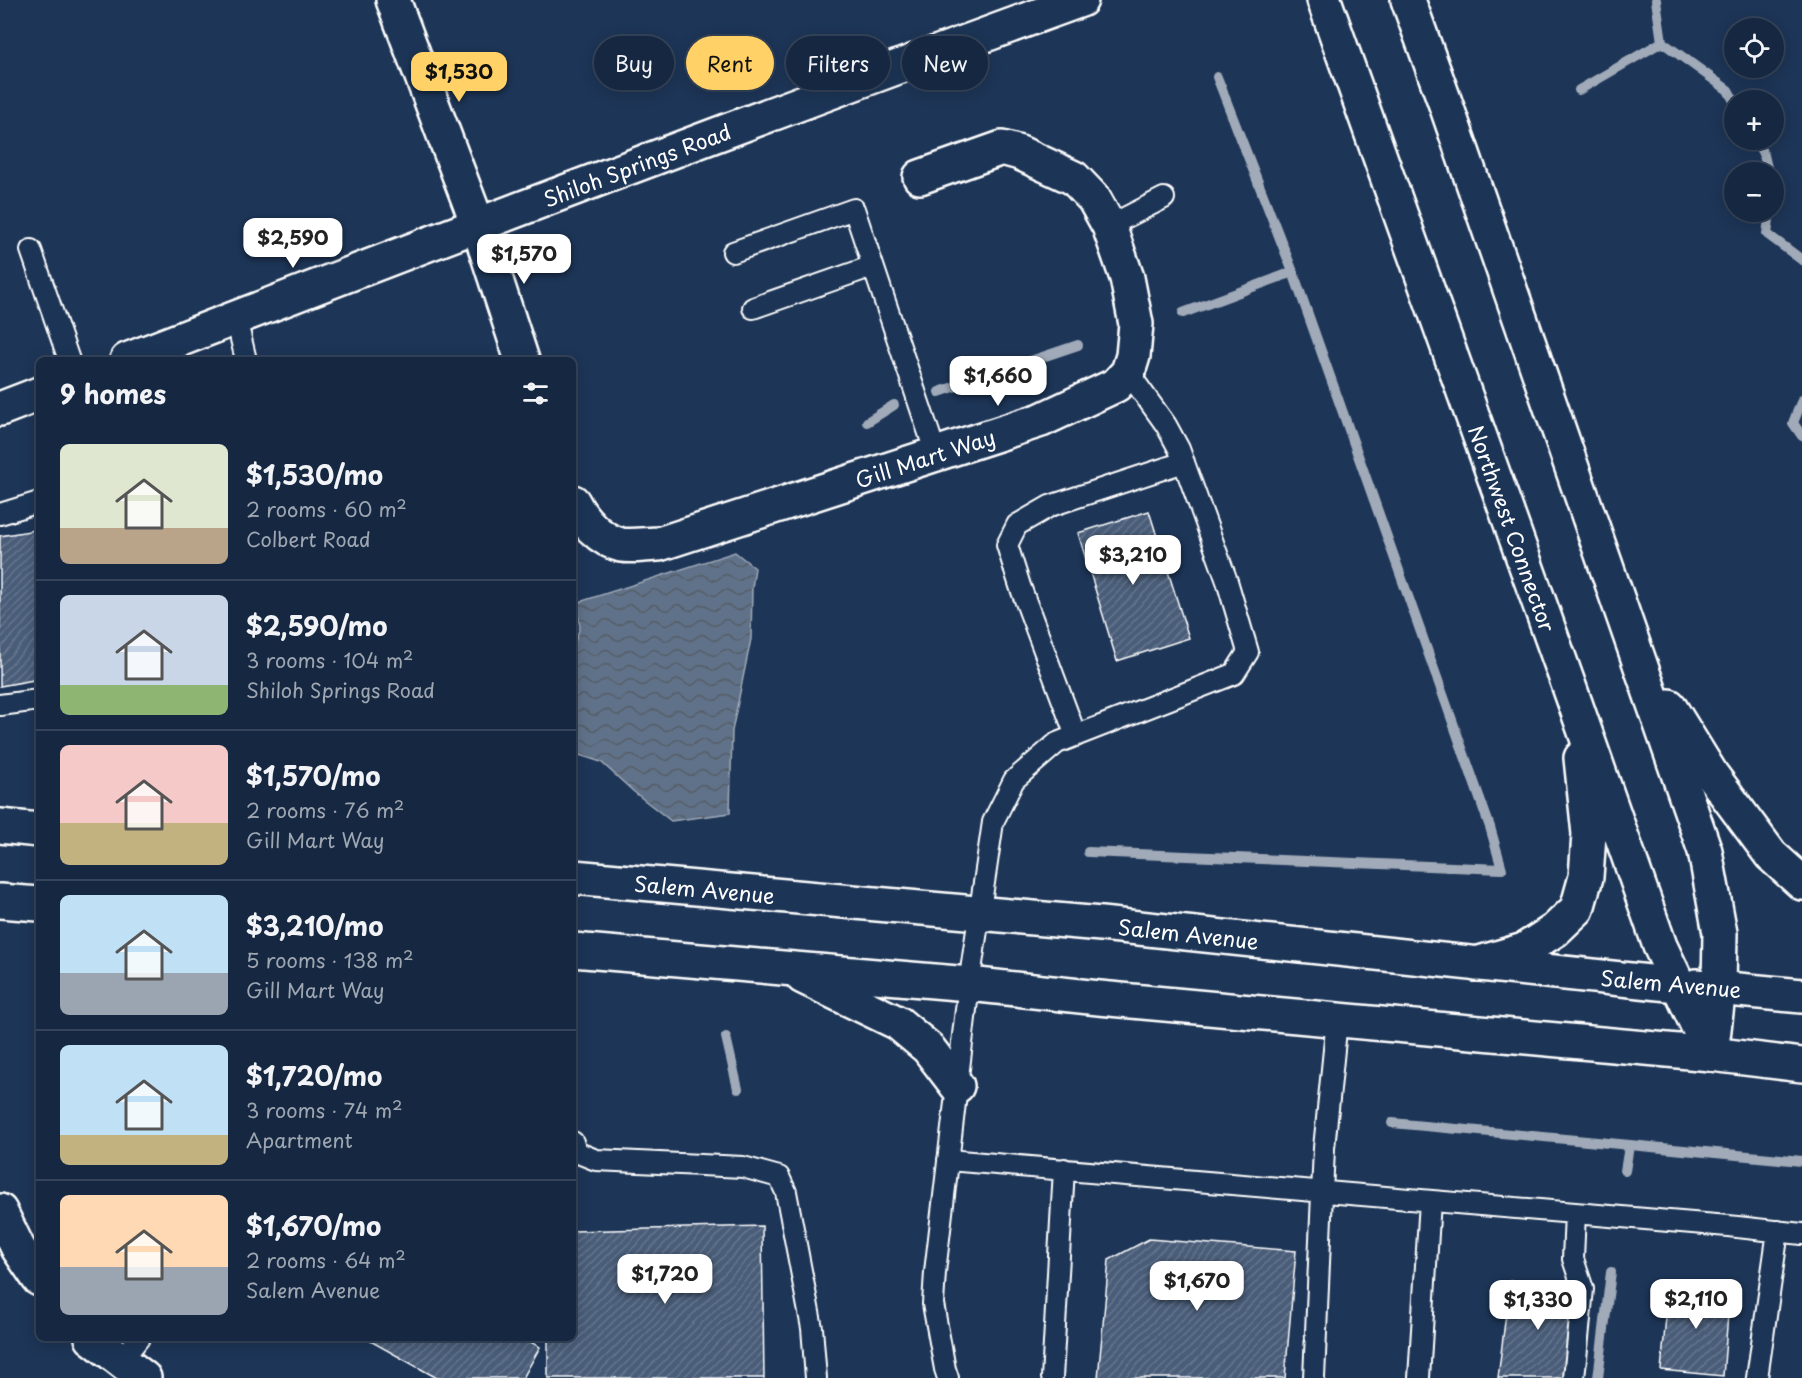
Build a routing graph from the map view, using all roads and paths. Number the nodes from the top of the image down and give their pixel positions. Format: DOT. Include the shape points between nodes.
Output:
graph roads {
  1 [pos="393,0"];
  2 [pos="1081,0"];
  3 [pos="1324,0"];
  4 [pos="1408,0"];
  5 [pos="920,177"];
  6 [pos="1164,198"];
  7 [pos="478,225"];
  8 [pos="1109,226"];
  9 [pos="31,250"];
  10 [pos="733,252"];
  11 [pos="873,267"];
  12 [pos="753,308"];
  13 [pos="236,318"];
  14 [pos="68,357"];
  15 [pos="135,357"];
  16 [pos="245,357"];
  17 [pos="521,357"];
  18 [pos="1128,372"];
  19 [pos="36,395"];
  20 [pos="0,409"];
  21 [pos="936,454"];
  22 [pos="1184,462"];
  23 [pos="36,503"];
  24 [pos="576,507"];
  25 [pos="0,514"];
  26 [pos="1636,653"];
  27 [pos="36,700"];
  28 [pos="1575,703"];
  29 [pos="0,705"];
  30 [pos="1076,736"];
  31 [pos="0,826"];
  32 [pos="36,830"];
  33 [pos="576,877"];
  34 [pos="1802,883"];
  35 [pos="0,901"];
  36 [pos="36,904"];
  37 [pos="979,913"];
  38 [pos="576,950"];
  39 [pos="1476,964"];
  40 [pos="785,969"];
  41 [pos="969,984"];
  42 [pos="1678,985"];
  43 [pos="1719,988"];
  44 [pos="1802,996"];
  45 [pos="1337,1020"];
  46 [pos="1711,1054"];
  47 [pos="1802,1065"];
  48 [pos="957,1086"];
  49 [pos="576,1150"];
  50 [pos="948,1160"];
  51 [pos="1064,1169"];
  52 [pos="1322,1192"];
  53 [pos="1430,1201"];
  54 [pos="0,1211"];
  55 [pos="1575,1213"];
  56 [pos="1778,1231"];
  57 [pos="1802,1234"];
  58 [pos="34,1260"];
  59 [pos="98,1341"];
  60 [pos="135,1359"];
  61 [pos="816,1378"];
  62 [pos="948,1378"];
  63 [pos="1052,1378"];
  64 [pos="1314,1378"];
  65 [pos="1419,1378"];
  66 [pos="1574,1378"];
  67 [pos="1757,1378"];
  1 -- 7 [label="main road"];
  2 -- 7 [label="main road, Shiloh Springs Road"];
  3 -- 28 [label="main road, Northwest Connector"];
  4 -- 26 [label="main road"];
  5 -- 8 [label="main road" via="1002,148 1074,178 1094,200"];
  6 -- 8 [label="lane"];
  7 -- 13 [label="main road, Shiloh Springs Road"];
  7 -- 17 [label="main road"];
  8 -- 18 [label="main road" via="1127,278 1136,324 1134,356"];
  9 -- 14 [label="lane"];
  10 -- 11 [label="lane" via="854,209"];
  11 -- 12 [label="lane"];
  11 -- 21 [label="lane"];
  13 -- 15 [label="main road, Shiloh Springs Road"];
  13 -- 16 [label="lane"];
  18 -- 21 [label="main road, Gill Mart Way" via="1116,386 1041,420"];
  18 -- 22 [label="lane" via="1166,425"];
  19 -- 20 [label="main road"];
  21 -- 24 [label="main road, Gill Mart Way" via="659,543 622,545 586,523"];
  22 -- 30 [label="lane" via="1248,652 1234,674"];
  22 -- 30 [label="lane" via="1050,506 1017,525 1007,545"];
  23 -- 25 [label="lane"];
  26 -- 34 [label="main road" via="1711,774 1771,855"];
  26 -- 43 [label="main road" via="1705,850 1720,933"];
  27 -- 29 [label="lane"];
  28 -- 39 [label="main road" via="1588,834 1586,877 1577,909 1555,930 1524,950"];
  28 -- 42 [label="main road, Northwest Connector" via="1660,946"];
  30 -- 37 [label="lane" via="1057,743 1014,780 993,822"];
  31 -- 32 [label="main road"];
  33 -- 37 [label="main road, Salem Avenue"];
  35 -- 36 [label="main road"];
  37 -- 39 [label="main road, Salem Avenue"];
  37 -- 41 [label="lane"];
  38 -- 40 [label="main road"];
  39 -- 42 [label="main road, Salem Avenue"];
  40 -- 41 [label="main road"];
  40 -- 48 [label="main road" via="898,1023 928,1048"];
  41 -- 45 [label="main road"];
  41 -- 48 [label="lane"];
  42 -- 43 [label="main road, Salem Avenue"];
  42 -- 46 [label="main road, Northwest Connector"];
  43 -- 44 [label="main road, Salem Avenue"];
  43 -- 46 [label="main road"];
  45 -- 46 [label="main road"];
  45 -- 52 [label="lane"];
  46 -- 47 [label="main road"];
  48 -- 50 [label="lane"];
  49 -- 61 [label="lane" via="596,1160 743,1167 779,1177 786,1192 812,1328"];
  50 -- 51 [label="lane"];
  50 -- 62 [label="lane" via="933,1304"];
  51 -- 52 [label="lane"];
  51 -- 63 [label="lane"];
  52 -- 53 [label="lane"];
  52 -- 64 [label="lane"];
  53 -- 55 [label="lane"];
  53 -- 65 [label="lane"];
  54 -- 58 [label="main road"];
  55 -- 56 [label="lane"];
  55 -- 66 [label="lane" via="1573,1259 1583,1289"];
  56 -- 57 [label="lane"];
  56 -- 67 [label="lane"];
  59 -- 60 [label="main road"];
}
